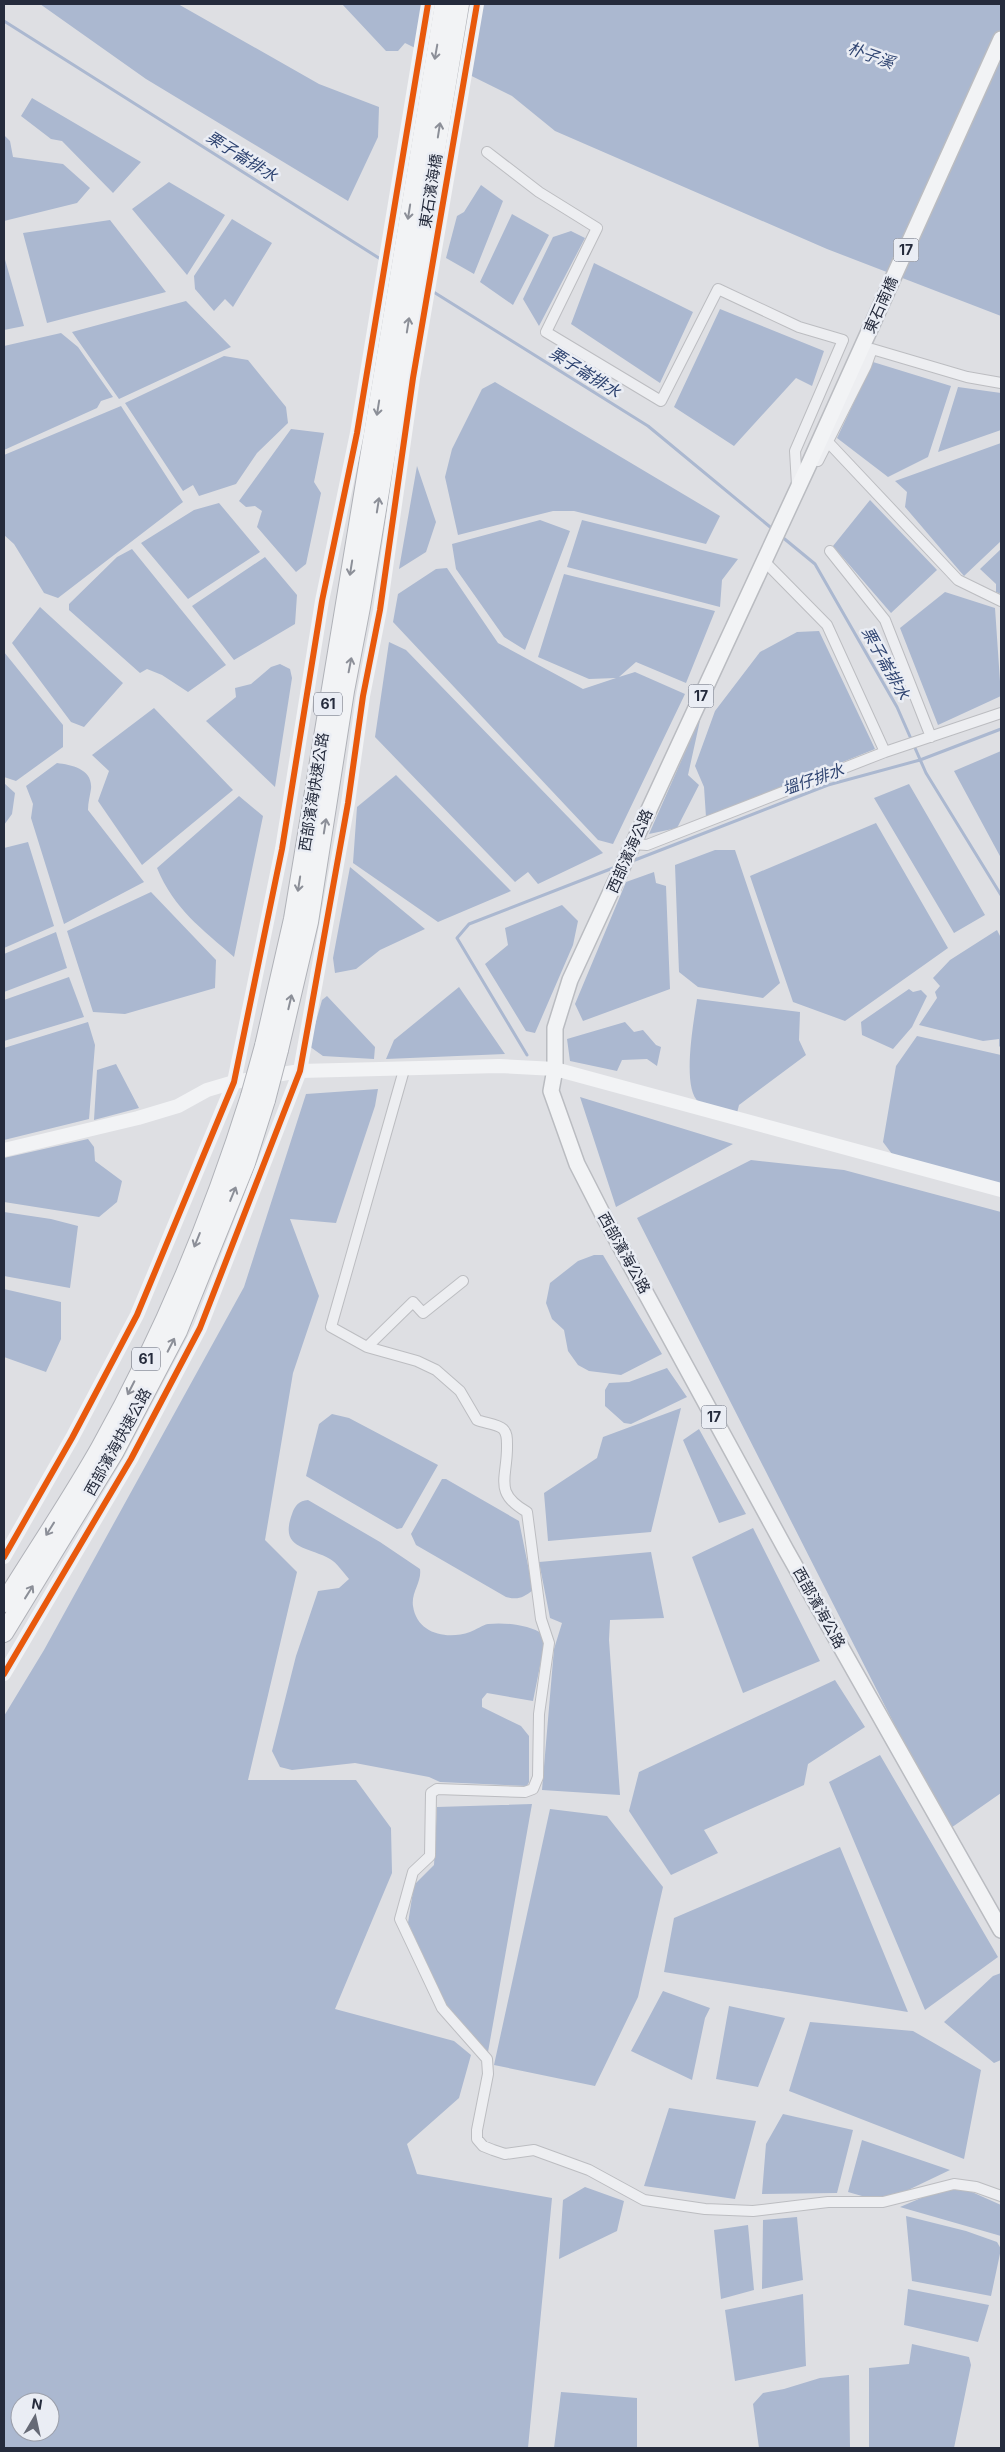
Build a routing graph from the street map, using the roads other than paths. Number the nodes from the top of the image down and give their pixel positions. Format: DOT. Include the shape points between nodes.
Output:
graph roads {
  1 [pos="428,4"];
  2 [pos="444,4"];
  3 [pos="460,4"];
  4 [pos="477,4"];
  5 [pos="1001,39"];
  6 [pos="487,152"];
  7 [pos="385,360"];
  8 [pos="406,378"];
  9 [pos="1001,383"];
  10 [pos="828,442"];
  11 [pos="795,493"];
  12 [pos="830,551"];
  13 [pos="763,560"];
  14 [pos="1001,601"];
  15 [pos="1001,713"];
  16 [pos="931,737"];
  17 [pos="885,752"];
  18 [pos="633,844"];
  19 [pos="272,1048"];
  20 [pos="555,1069"];
  21 [pos="404,1070"];
  22 [pos="300,1071"];
  23 [pos="234,1082"];
  24 [pos="258,1098"];
  25 [pos="4,1150"];
  26 [pos="1001,1190"];
  27 [pos="463,1281"];
  28 [pos="367,1348"];
  29 [pos="4,1557"];
  30 [pos="4,1603"];
  31 [pos="4,1633"];
  32 [pos="4,1674"];
  33 [pos="1001,1930"];
  34 [pos="1001,2196"];
  1 -- 23 [label="street" via="357,433 322,601 282,849"];
  2 -- 7 [label="highway, 東石濱海橋 / 61, one-way"];
  8 -- 3 [label="highway, 東石濱海橋 / 61, one-way"];
  4 -- 8 [label="street, 東石濱海橋"];
  5 -- 11 [label="main road, 東石南橋 / 17"];
  6 -- 11 [label="street" via="539,192 597,228 546,332 661,401 718,289 799,327 842,340 795,451"];
  7 -- 19 [label="highway, 西部濱海快速公路 / 61, one-way"];
  19 -- 8 [label="highway, 西部濱海快速公路 / 61, one-way" via="309,922 345,691"];
  8 -- 22 [label="street" via="380,610"];
  9 -- 10 [label="street" via="958,375 872,349"];
  10 -- 11 [label="street" via="808,482"];
  10 -- 14 [label="street" via="958,580"];
  11 -- 13 [label="main road, 西部濱海公路 / 17"];
  12 -- 16 [label="street" via="885,620"];
  13 -- 17 [label="street" via="827,625"];
  13 -- 18 [label="main road, 西部濱海公路 / 17"];
  15 -- 16 [label="street"];
  16 -- 17 [label="street"];
  17 -- 18 [label="street" via="647,845"];
  18 -- 20 [label="main road, 西部濱海公路 / 17" via="561,1005 555,1028"];
  19 -- 24 [label="highway, 61, bridge"];
  20 -- 21 [label="street" via="499,1066"];
  20 -- 26 [label="street"];
  20 -- 33 [label="main road, 西部濱海公路 / 17" via="551,1091 555,1105 577,1164 598,1205 786,1550"];
  21 -- 22 [label="street"];
  21 -- 28 [label="street" via="331,1327"];
  22 -- 23 [label="street"];
  22 -- 32 [label="street" via="200,1328 131,1459"];
  23 -- 25 [label="street" via="207,1090 178,1106 138,1118"];
  23 -- 29 [label="street" via="138,1315"];
  24 -- 30 [label="highway, 西部濱海快速公路 / 61, one-way" via="230,1158 163,1325 100,1448"];
  31 -- 24 [label="highway, 西部濱海快速公路 / 61, one-way" via="114,1453 178,1332 246,1163"];
  27 -- 28 [label="street" via="423,1313 413,1302"];
  28 -- 34 [label="street" via="417,1361 436,1370 460,1391 477,1420 502,1427 506,1434 508,1459 504,1487 507,1497 527,1512 541,1619 549,1643 540,1714 538,1777 533,1789 525,1792 437,1789 431,1793 430,1856 414,1872 400,1919 442,2008 487,2059 488,2074 477,2139 483,2146 505,2154 534,2150 588,2170 644,2200 704,2209 753,2211 828,2202 883,2202 954,2184 976,2187"];
}
